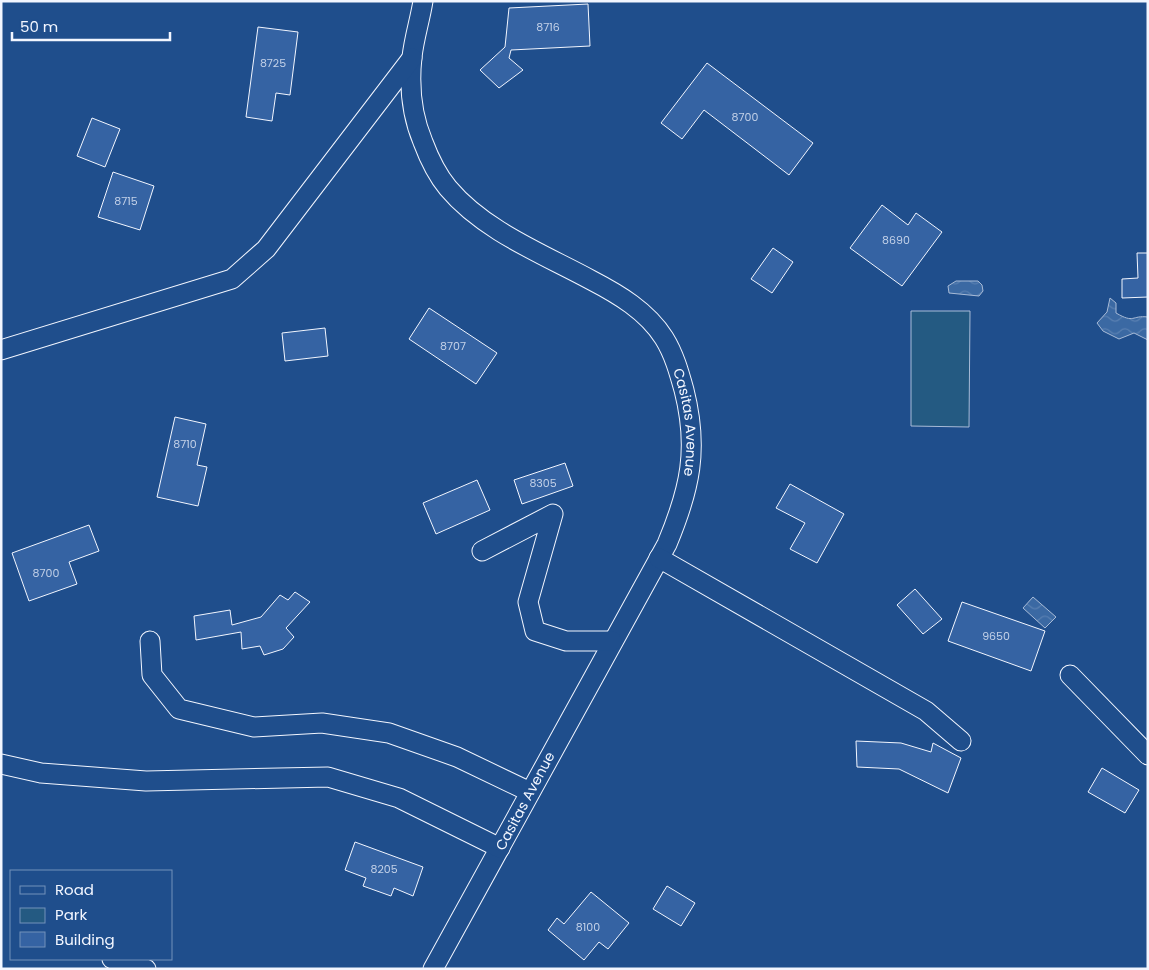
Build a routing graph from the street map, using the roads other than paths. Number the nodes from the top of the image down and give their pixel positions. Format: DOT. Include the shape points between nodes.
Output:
graph roads {
  1 [pos="423,1"];
  2 [pos="412,58"];
  3 [pos="1,350"];
  4 [pos="482,550"];
  5 [pos="659,558"];
  6 [pos="150,641"];
  7 [pos="612,641"];
  8 [pos="1070,675"];
  9 [pos="961,741"];
  10 [pos="1148,755"];
  11 [pos="1,764"];
  12 [pos="530,792"];
  13 [pos="500,848"];
  14 [pos="115,960"];
  15 [pos="146,969"];
  16 [pos="433,969"];
  1 -- 2 [label="street, Casitas Avenue"];
  2 -- 3 [label="street" via="266,249 232,278"];
  2 -- 5 [label="street, Casitas Avenue" via="411,91 419,131 448,188 492,225 633,305 663,336 674,357 691,416 693,448 683,505"];
  4 -- 7 [label="street" via="553,514 528,602 535,631 566,641"];
  5 -- 7 [label="street, Casitas Avenue"];
  5 -- 9 [label="street" via="926,711"];
  6 -- 12 [label="street" via="152,675 180,709 254,727 322,723 389,733 457,757"];
  7 -- 12 [label="street, Casitas Avenue"];
  8 -- 10 [label="street"];
  11 -- 13 [label="street" via="41,773 146,781 328,777 399,798"];
  12 -- 13 [label="street, Casitas Avenue"];
  13 -- 16 [label="street, Casitas Avenue"];
  14 -- 15 [label="street"];
}
